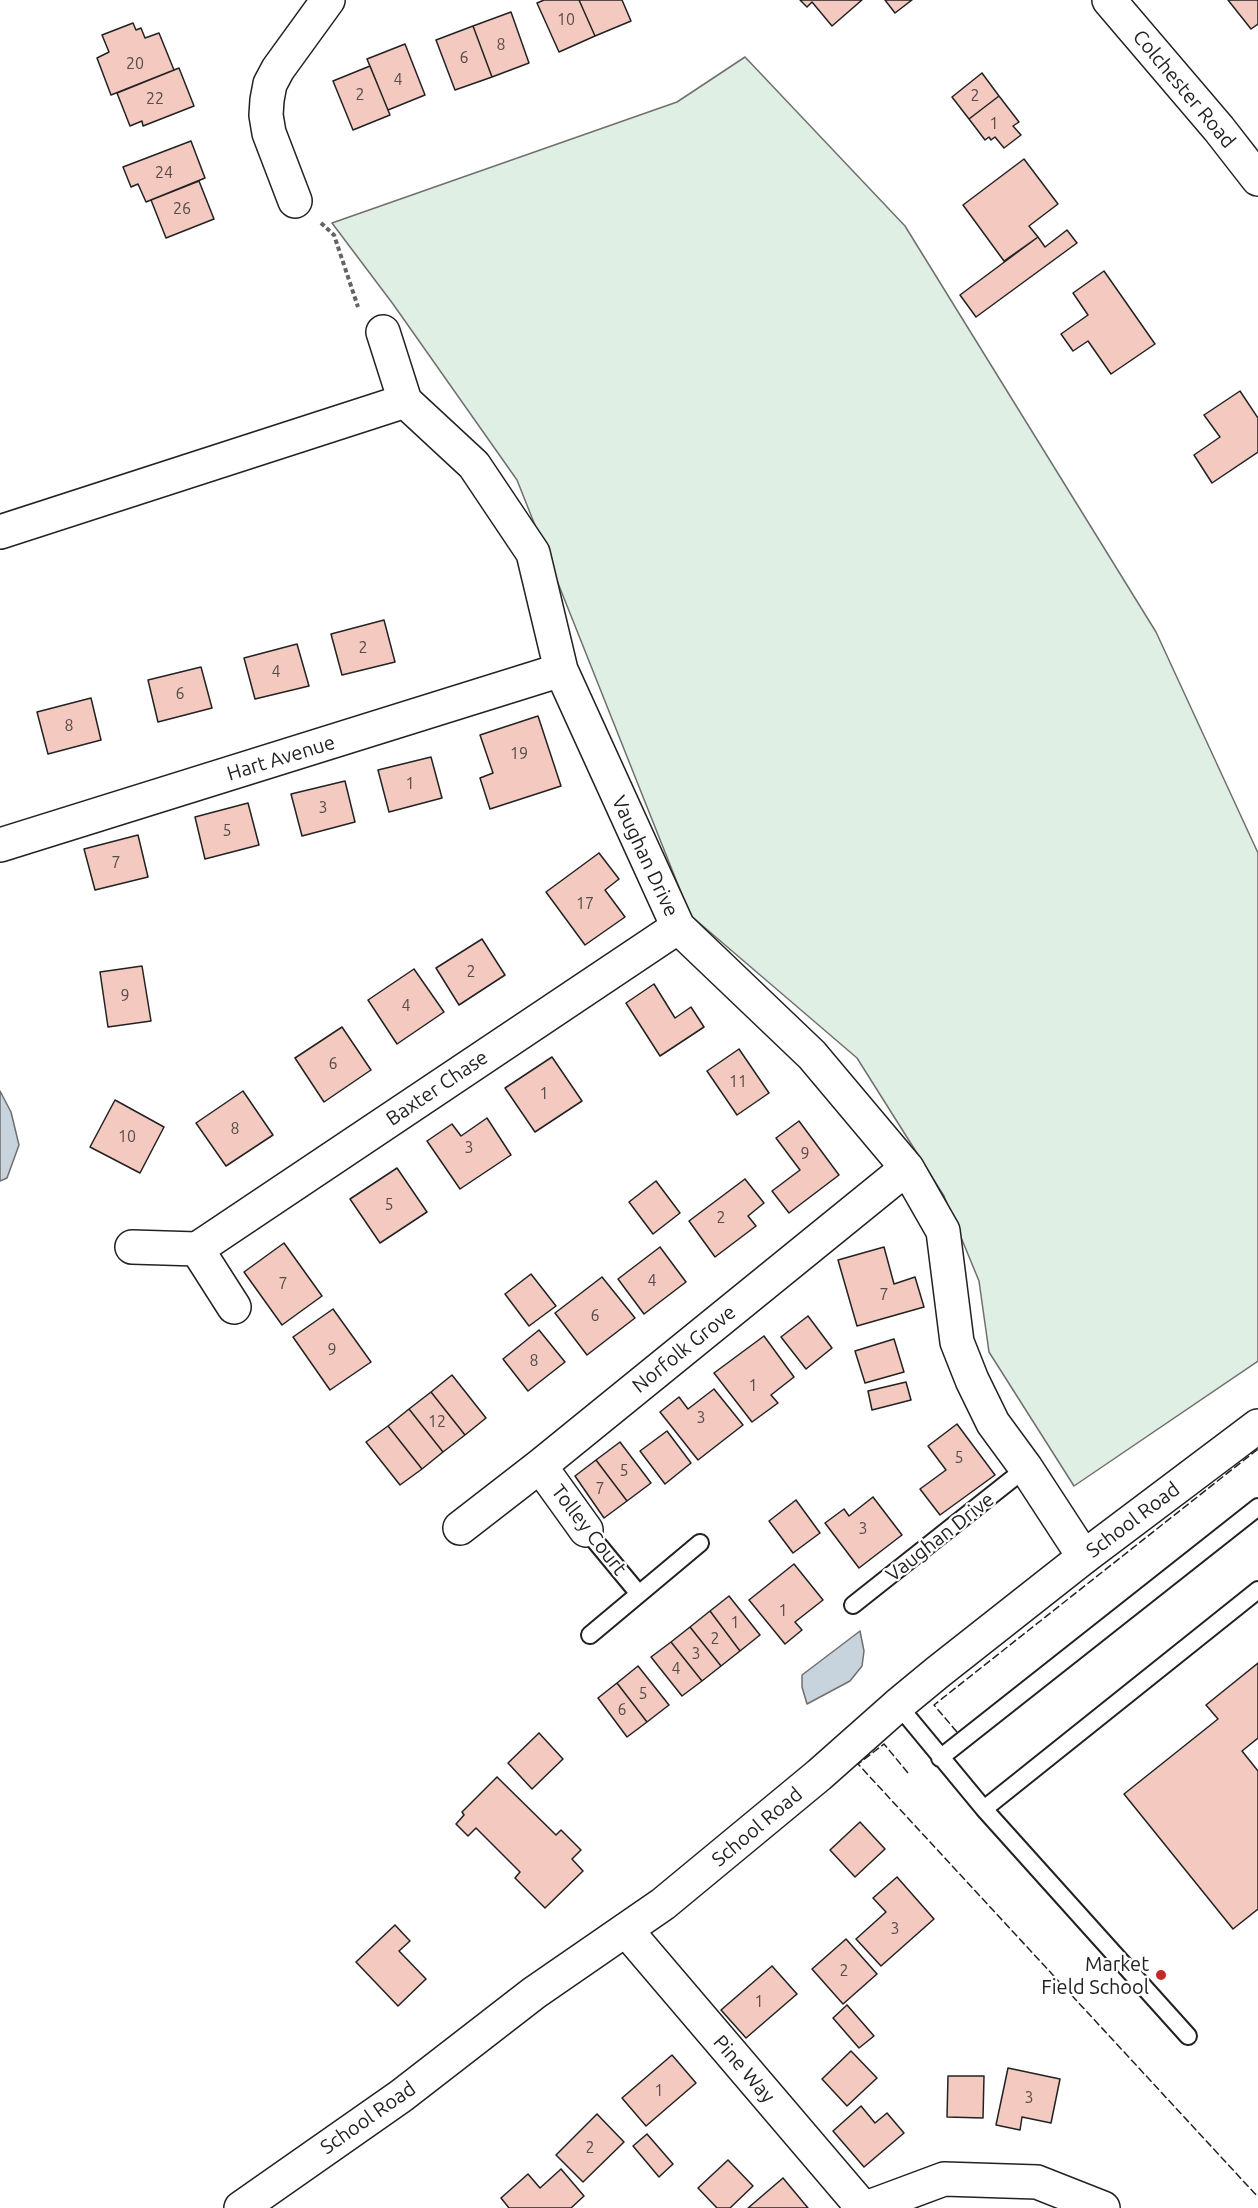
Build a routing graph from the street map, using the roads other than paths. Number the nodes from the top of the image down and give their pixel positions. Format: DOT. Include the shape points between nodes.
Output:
graph roads {
  1 [pos="328,0"];
  2 [pos="1109,0"];
  3 [pos="1258,179"];
  4 [pos="295,201"];
  5 [pos="383,332"];
  6 [pos="405,401"];
  7 [pos="0,532"];
  8 [pos="561,670"];
  9 [pos="0,845"];
  10 [pos="678,927"];
  11 [pos="907,1168"];
  12 [pos="132,1247"];
  13 [pos="196,1249"];
  14 [pos="234,1307"];
  15 [pos="1258,1426"];
  16 [pos="540,1466"];
  17 [pos="1026,1468"];
  18 [pos="1258,1507"];
  19 [pos="460,1528"];
  20 [pos="586,1530"];
  21 [pos="700,1543"];
  22 [pos="1084,1557"];
  23 [pos="1258,1590"];
  24 [pos="639,1594"];
  25 [pos="853,1605"];
  26 [pos="590,1635"];
  27 [pos="898,1705"];
  28 [pos="940,1758"];
  29 [pos="984,1809"];
  30 [pos="626,1930"];
  31 [pos="1188,2036"];
  32 [pos="241,2208"];
  33 [pos="865,2208"];
  34 [pos="1103,2208"];
  1 -- 4 [label="street" via="278,69 267,100 269,133"];
  2 -- 3 [label="street, Colchester Road"];
  5 -- 6 [label="street, Vaughan Drive"];
  6 -- 7 [label="street"];
  6 -- 8 [label="street, Vaughan Drive" via="474,465 532,552"];
  8 -- 9 [label="street, Hart Avenue"];
  8 -- 10 [label="street, Vaughan Drive"];
  10 -- 11 [label="street, Vaughan Drive" via="812,1055"];
  10 -- 13 [label="street, Baxter Chase"];
  11 -- 16 [label="street, Norfolk Grove"];
  11 -- 17 [label="street, Vaughan Drive" via="943,1231 957,1342 972,1380 993,1423"];
  12 -- 13 [label="street"];
  13 -- 14 [label="street"];
  15 -- 22 [label="street, School Road"];
  16 -- 19 [label="street, Norfolk Grove"];
  16 -- 20 [label="street, Tolley Court"];
  17 -- 22 [label="street, Vaughan Drive"];
  17 -- 25 [label="lane, Vaughan Drive"];
  18 -- 28 [label="lane"];
  20 -- 24 [label="lane, Tolley Court"];
  21 -- 24 [label="lane, Tolley Court"];
  22 -- 27 [label="street, School Road"];
  23 -- 29 [label="lane"];
  24 -- 26 [label="lane, Tolley Court"];
  27 -- 28 [label="lane"];
  27 -- 30 [label="street, School Road" via="709,1866"];
  28 -- 29 [label="lane"];
  29 -- 31 [label="lane"];
  30 -- 32 [label="street, School Road"];
  30 -- 33 [label="street, Pine Way"];
  33 -- 34 [label="street, Pine Way" via="944,2179 1037,2182"];
}
